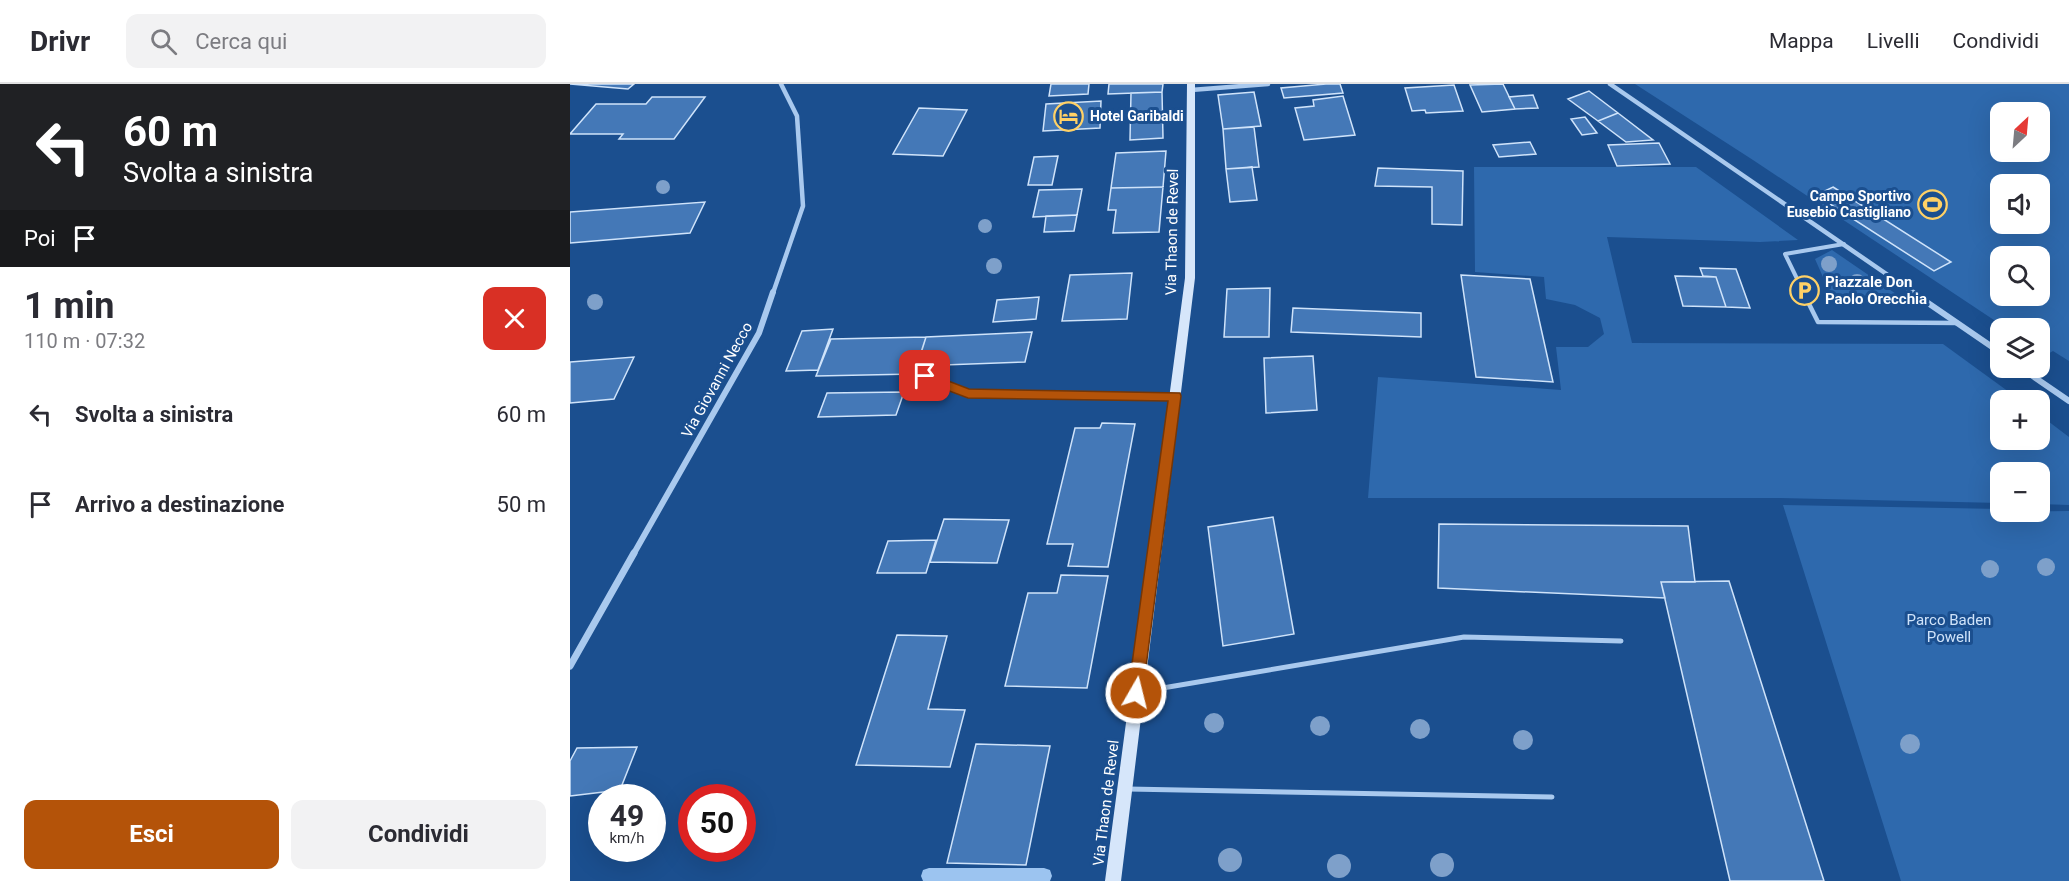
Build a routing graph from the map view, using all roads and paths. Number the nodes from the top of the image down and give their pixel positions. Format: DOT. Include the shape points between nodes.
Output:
graph roads {
  1 [pos="781,84"];
  2 [pos="1268,84"];
  3 [pos="1610,84"];
  4 [pos="1191,87"];
  5 [pos="1845,244"];
  6 [pos="1958,323"];
  7 [pos="1990,345"];
  8 [pos="925,376"];
  9 [pos="2036,378"];
  10 [pos="1175,396"];
  11 [pos="2069,401"];
  12 [pos="1621,641"];
  13 [pos="570,666"];
  14 [pos="1136,693"];
  15 [pos="1126,788"];
  16 [pos="1552,797"];
  17 [pos="1113,881"];
  1 -- 13 [label="street, Via Giovanni Necco" via="797,116 803,206 759,333"];
  2 -- 4 [label="street"];
  3 -- 5 [label="street"];
  4 -- 10 [label="main road, Via Thaon de Revel" via="1190,278"];
  5 -- 6 [label="street"];
  5 -- 6 [label="lane" via="1785,254 1818,322"];
  6 -- 7 [label="street"];
  8 -- 10 [label="lane" via="968,394"];
  9 -- 11 [label="street"];
  10 -- 14 [label="main road, Via Thaon de Revel"];
  12 -- 14 [label="lane" via="1464,637"];
  14 -- 15 [label="main road, Via Thaon de Revel"];
  15 -- 16 [label="lane"];
  15 -- 17 [label="main road, Via Thaon de Revel"];
}
